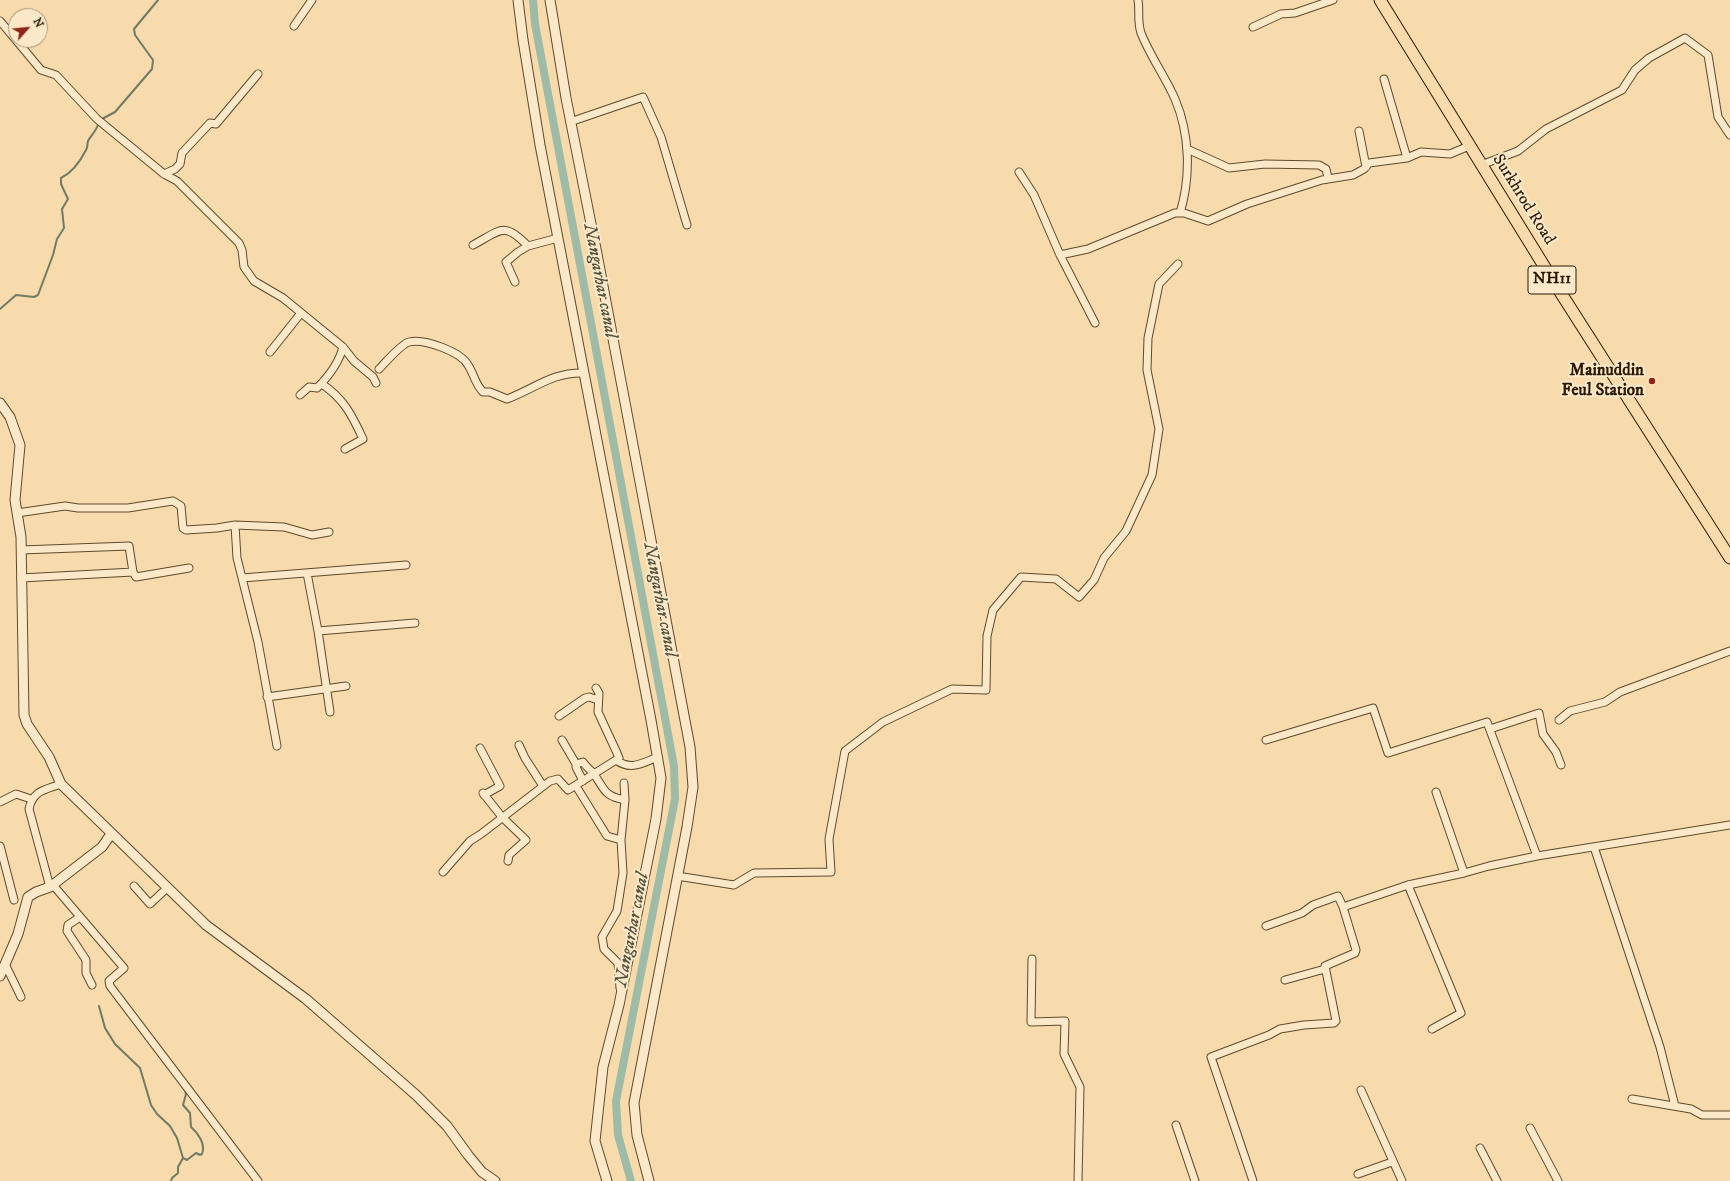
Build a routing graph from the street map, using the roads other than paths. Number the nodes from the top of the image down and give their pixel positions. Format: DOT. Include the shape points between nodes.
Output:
graph roads {
  1 [pos="312,0"];
  2 [pos="518,0"];
  3 [pos="550,0"];
  4 [pos="1138,0"];
  5 [pos="1333,0"];
  6 [pos="1380,0"];
  7 [pos="0,21"];
  8 [pos="294,26"];
  9 [pos="1253,27"];
  10 [pos="8,30"];
  11 [pos="23,48"];
  12 [pos="258,74"];
  13 [pos="1384,79"];
  14 [pos="570,122"];
  15 [pos="1359,131"];
  16 [pos="1730,135"];
  17 [pos="1469,146"];
  18 [pos="1187,149"];
  19 [pos="1408,158"];
  20 [pos="1481,165"];
  21 [pos="1366,167"];
  22 [pos="1019,172"];
  23 [pos="164,174"];
  24 [pos="1328,178"];
  25 [pos="1180,213"];
  26 [pos="687,225"];
  27 [pos="558,238"];
  28 [pos="473,245"];
  29 [pos="528,246"];
  30 [pos="1060,255"];
  31 [pos="1178,264"];
  32 [pos="515,282"];
  33 [pos="301,313"];
  34 [pos="1094,323"];
  35 [pos="343,347"];
  36 [pos="270,352"];
  37 [pos="379,369"];
  38 [pos="584,373"];
  39 [pos="376,383"];
  40 [pos="322,384"];
  41 [pos="300,395"];
  42 [pos="0,403"];
  43 [pos="345,449"];
  44 [pos="17,513"];
  45 [pos="235,525"];
  46 [pos="329,532"];
  47 [pos="21,550"];
  48 [pos="1730,558"];
  49 [pos="406,565"];
  50 [pos="190,568"];
  51 [pos="133,572"];
  52 [pos="307,573"];
  53 [pos="21,578"];
  54 [pos="242,578"];
  55 [pos="415,623"];
  56 [pos="318,631"];
  57 [pos="1730,651"];
  58 [pos="346,686"];
  59 [pos="596,688"];
  60 [pos="326,689"];
  61 [pos="267,697"];
  62 [pos="598,700"];
  63 [pos="330,712"];
  64 [pos="559,716"];
  65 [pos="1559,720"];
  66 [pos="1490,730"];
  67 [pos="562,740"];
  68 [pos="1266,740"];
  69 [pos="519,745"];
  70 [pos="277,746"];
  71 [pos="480,748"];
  72 [pos="658,758"];
  73 [pos="616,760"];
  74 [pos="576,764"];
  75 [pos="1561,765"];
  76 [pos="593,774"];
  77 [pos="583,781"];
  78 [pos="624,783"];
  79 [pos="61,784"];
  80 [pos="543,786"];
  81 [pos="576,786"];
  82 [pos="1436,792"];
  83 [pos="31,799"];
  84 [pos="625,800"];
  85 [pos="0,802"];
  86 [pos="502,817"];
  87 [pos="1730,825"];
  88 [pos="111,834"];
  89 [pos="621,840"];
  90 [pos="0,846"];
  91 [pos="1594,847"];
  92 [pos="1537,856"];
  93 [pos="508,861"];
  94 [pos="443,872"];
  95 [pos="1464,873"];
  96 [pos="677,876"];
  97 [pos="1408,885"];
  98 [pos="51,886"];
  99 [pos="134,886"];
  100 [pos="167,888"];
  101 [pos="14,900"];
  102 [pos="1343,907"];
  103 [pos="80,917"];
  104 [pos="1266,926"];
  105 [pos="1032,959"];
  106 [pos="6,966"];
  107 [pos="1325,969"];
  108 [pos="0,976"];
  109 [pos="1285,980"];
  110 [pos="92,985"];
  111 [pos="621,994"];
  112 [pos="21,997"];
  113 [pos="1432,1029"];
  114 [pos="1361,1090"];
  115 [pos="1632,1099"];
  116 [pos="1675,1106"];
  117 [pos="1730,1115"];
  118 [pos="1176,1125"];
  119 [pos="1530,1128"];
  120 [pos="1480,1148"];
  121 [pos="1392,1162"];
  122 [pos="1358,1174"];
  123 [pos="258,1181"];
  124 [pos="495,1181"];
  125 [pos="607,1181"];
  126 [pos="649,1181"];
  127 [pos="1078,1181"];
  128 [pos="1195,1181"];
  129 [pos="1253,1181"];
  130 [pos="1402,1181"];
  131 [pos="1497,1181"];
  132 [pos="1558,1181"];
  1 -- 8 [label="street"];
  2 -- 27 [label="street" via="540,145"];
  3 -- 14 [label="street"];
  4 -- 18 [label="street" via="1141,32 1184,122"];
  5 -- 9 [label="street" via="1294,13 1281,14"];
  6 -- 17 [label="main road, Surkhrod Road / NH11"];
  7 -- 10 [label="street"];
  11 -- 23 [label="street" via="41,70 56,75 97,119"];
  12 -- 23 [label="street" via="216,124 210,123 182,153 180,164"];
  13 -- 19 [label="street"];
  14 -- 26 [label="street" via="643,97 661,136"];
  14 -- 96 [label="street" via="690,747 693,787"];
  15 -- 21 [label="street"];
  16 -- 20 [label="street" via="1718,117 1708,55 1685,38 1649,58 1635,70 1622,90 1546,130 1518,151"];
  17 -- 19 [label="street" via="1450,154 1421,152"];
  17 -- 20 [label="main road, Surkhrod Road / NH11"];
  18 -- 24 [label="street" via="1229,168 1265,164 1320,165 1326,169"];
  18 -- 25 [label="street" via="1185,195"];
  19 -- 21 [label="street" via="1372,162"];
  20 -- 48 [label="main road, Surkhrod Road / NH11"];
  21 -- 24 [label="street" via="1352,175"];
  22 -- 30 [label="street" via="1034,195"];
  23 -- 33 [label="street" via="177,181 239,243 244,267 254,281 283,298"];
  24 -- 25 [label="street" via="1247,204 1208,221"];
  25 -- 30 [label="street" via="1158,219 1088,248"];
  27 -- 29 [label="street"];
  27 -- 38 [label="street"];
  28 -- 29 [label="street" via="500,231 508,230 516,233"];
  29 -- 32 [label="street" via="506,262"];
  30 -- 34 [label="street"];
  31 -- 96 [label="street" via="1159,284 1148,338 1147,370 1159,429 1152,475 1126,531 1104,558 1094,580 1079,597 1056,579 1021,577 993,610 987,636 986,690 952,689 883,722 845,751 829,839 831,872 754,873 734,885"];
  33 -- 35 [label="street"];
  33 -- 36 [label="street"];
  35 -- 39 [label="street"];
  35 -- 40 [label="street" via="339,361"];
  37 -- 38 [label="street" via="409,342 424,342 452,351 468,364 478,387 483,392 507,399 528,392 553,377"];
  38 -- 72 [label="street"];
  40 -- 41 [label="street" via="317,388 309,387"];
  40 -- 43 [label="street" via="344,403 363,439"];
  42 -- 44 [label="street" via="10,417 20,444 15,500"];
  44 -- 45 [label="street" via="65,506 128,508 173,501 181,506 183,528 186,530"];
  44 -- 47 [label="street"];
  45 -- 46 [label="street" via="284,527 312,535"];
  45 -- 54 [label="street" via="237,558"];
  47 -- 51 [label="street" via="129,546"];
  47 -- 53 [label="street"];
  49 -- 52 [label="street"];
  50 -- 51 [label="street" via="136,577"];
  51 -- 53 [label="street"];
  52 -- 54 [label="street"];
  52 -- 56 [label="street"];
  53 -- 79 [label="street" via="24,715 27,724 49,757"];
  54 -- 61 [label="street" via="258,642"];
  55 -- 56 [label="street"];
  56 -- 60 [label="street"];
  57 -- 65 [label="street" via="1620,692 1605,702 1570,711"];
  58 -- 60 [label="street"];
  59 -- 62 [label="street" via="599,693"];
  60 -- 61 [label="street"];
  60 -- 63 [label="street"];
  61 -- 70 [label="street"];
  62 -- 64 [label="street" via="585,698"];
  62 -- 73 [label="street" via="598,712 617,753"];
  66 -- 68 [label="street" via="1486,722 1388,753 1374,710 1370,708"];
  66 -- 75 [label="street" via="1539,713 1543,734 1556,752"];
  66 -- 92 [label="street"];
  67 -- 74 [label="street"];
  69 -- 80 [label="street"];
  71 -- 86 [label="street" via="500,786 484,794"];
  72 -- 73 [label="street" via="630,766 624,766"];
  72 -- 111 [label="street" via="661,778 656,819"];
  73 -- 76 [label="street"];
  74 -- 76 [label="street" via="583,762"];
  74 -- 77 [label="street"];
  76 -- 77 [label="street"];
  76 -- 84 [label="street" via="604,792"];
  77 -- 81 [label="street"];
  78 -- 84 [label="street"];
  79 -- 83 [label="street" via="38,792"];
  79 -- 88 [label="street"];
  80 -- 81 [label="street" via="558,779 568,790"];
  80 -- 86 [label="street"];
  81 -- 89 [label="street" via="607,836"];
  82 -- 95 [label="street"];
  83 -- 85 [label="street" via="16,794"];
  83 -- 98 [label="street" via="29,809"];
  84 -- 89 [label="street"];
  86 -- 93 [label="street" via="526,840 509,855"];
  86 -- 94 [label="street" via="470,841"];
  87 -- 91 [label="street"];
  88 -- 98 [label="street" via="102,846"];
  88 -- 100 [label="street"];
  89 -- 111 [label="street" via="623,872 617,911 602,937 604,949 618,963"];
  90 -- 101 [label="street"];
  91 -- 92 [label="street"];
  91 -- 116 [label="street" via="1660,1047"];
  92 -- 95 [label="street"];
  95 -- 97 [label="street"];
  96 -- 126 [label="street" via="634,1103 637,1136"];
  97 -- 102 [label="street"];
  97 -- 113 [label="street" via="1461,1013"];
  98 -- 103 [label="street"];
  98 -- 106 [label="street" via="28,897"];
  99 -- 100 [label="street" via="150,904"];
  100 -- 124 [label="street" via="206,925 306,999 416,1095 447,1126 482,1172"];
  102 -- 104 [label="street" via="1337,896 1306,908 1302,913"];
  102 -- 107 [label="street" via="1356,952 1326,965"];
  103 -- 110 [label="street" via="68,925 67,931 86,960 86,973"];
  103 -- 123 [label="street" via="124,968 110,981 110,986"];
  105 -- 127 [label="street" via="1031,1022 1065,1021 1064,1054 1080,1087"];
  106 -- 108 [label="street"];
  106 -- 112 [label="street"];
  107 -- 109 [label="street"];
  107 -- 129 [label="street" via="1336,1021 1334,1023 1304,1024 1280,1029 1211,1056"];
  111 -- 125 [label="street" via="603,1067 595,1141"];
  114 -- 121 [label="street"];
  115 -- 116 [label="street"];
  116 -- 117 [label="street" via="1691,1109 1702,1115"];
  118 -- 128 [label="street"];
  119 -- 132 [label="street"];
  120 -- 131 [label="street"];
  121 -- 122 [label="street"];
  121 -- 130 [label="street"];
}
